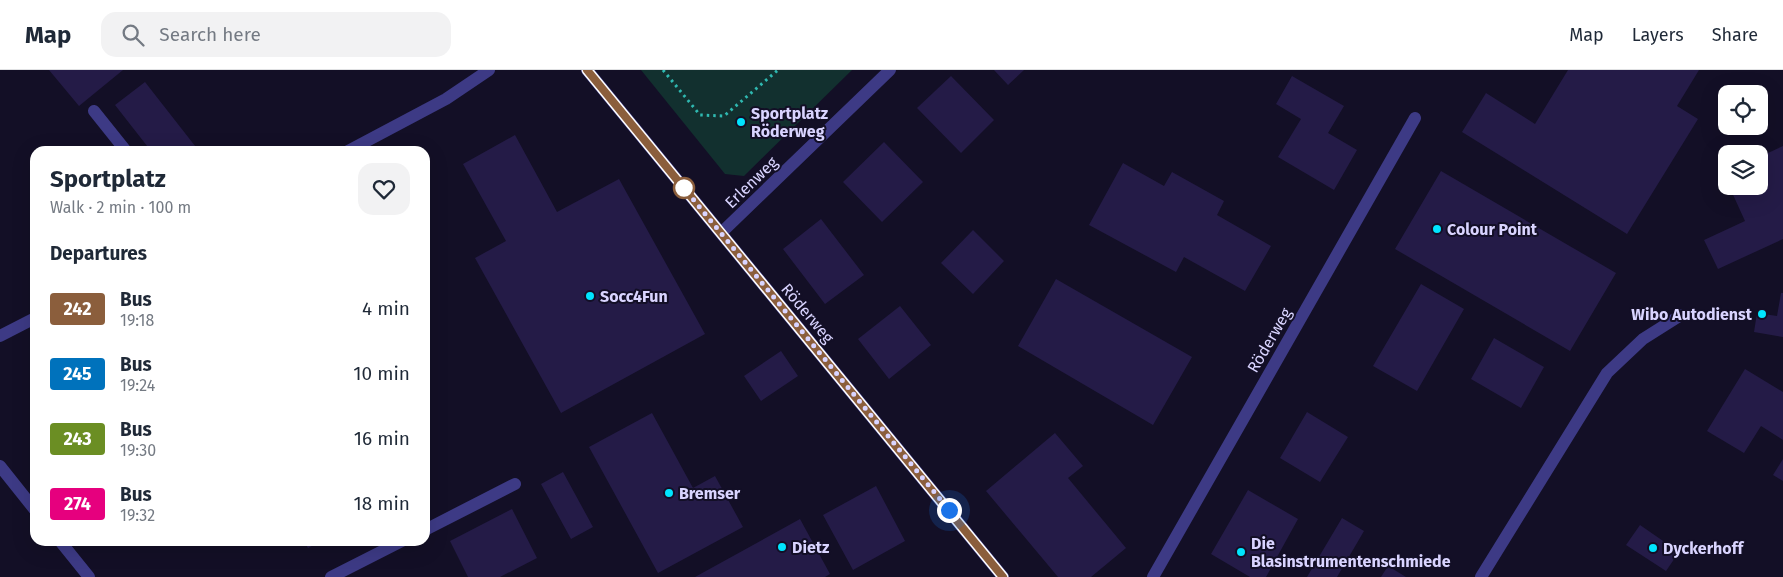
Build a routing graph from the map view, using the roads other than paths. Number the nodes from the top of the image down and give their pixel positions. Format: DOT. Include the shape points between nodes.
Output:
graph roads {
  1 [pos="489,70"];
  2 [pos="587,70"];
  3 [pos="890,70"];
  4 [pos="94,111"];
  5 [pos="1415,118"];
  6 [pos="122,146"];
  7 [pos="357,146"];
  8 [pos="721,233"];
  9 [pos="1681,315"];
  10 [pos="30,321"];
  11 [pos="0,336"];
  12 [pos="0,466"];
  13 [pos="515,484"];
  14 [pos="30,504"];
  15 [pos="430,527"];
  16 [pos="64,546"];
  17 [pos="392,546"];
  18 [pos="89,577"];
  19 [pos="330,577"];
  20 [pos="1003,577"];
  21 [pos="1153,577"];
  22 [pos="1481,577"];
  1 -- 7 [label="street" via="446,99"];
  2 -- 8 [label="street, Röderweg"];
  3 -- 8 [label="street, Erlenweg"];
  4 -- 6 [label="street"];
  5 -- 21 [label="street, Röderweg"];
  8 -- 20 [label="street, Röderweg"];
  9 -- 22 [label="street" via="1643,339 1607,373"];
  10 -- 11 [label="street"];
  12 -- 14 [label="street"];
  13 -- 15 [label="street"];
  16 -- 18 [label="street"];
  17 -- 19 [label="street"];
}
